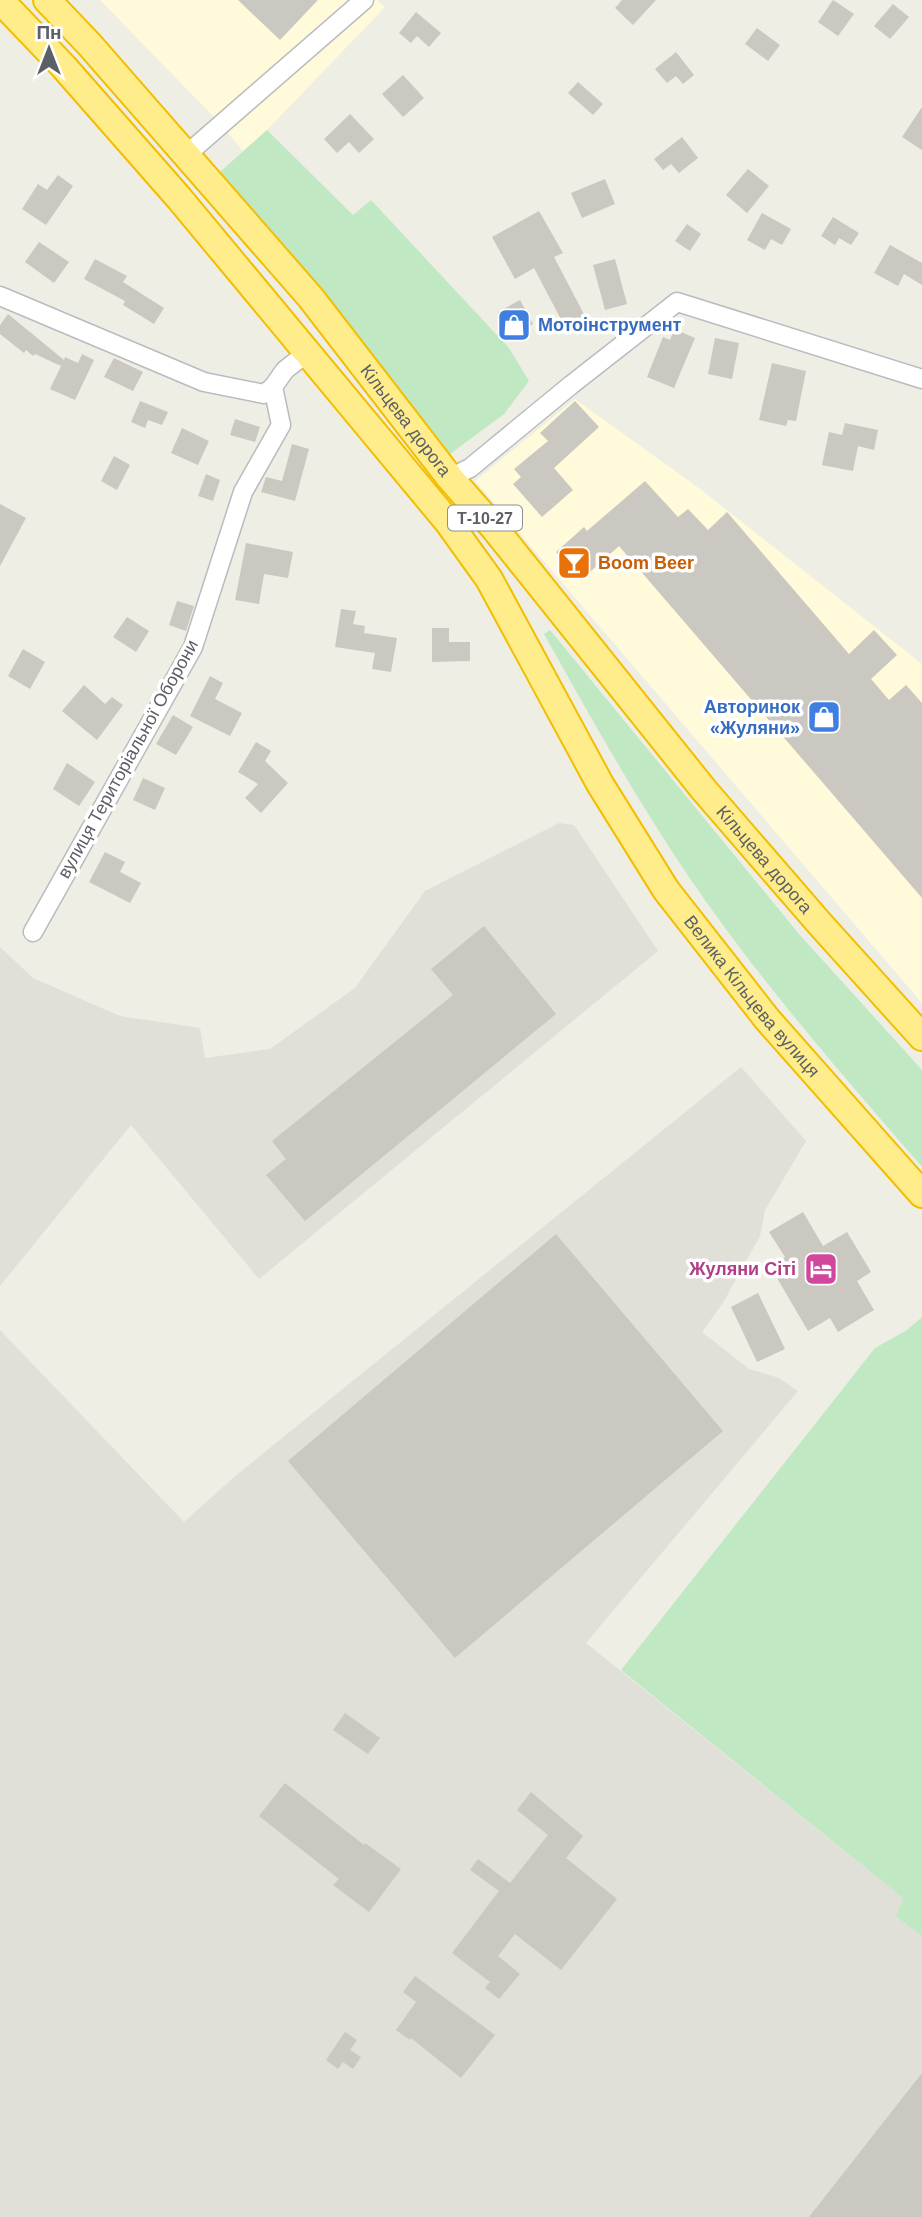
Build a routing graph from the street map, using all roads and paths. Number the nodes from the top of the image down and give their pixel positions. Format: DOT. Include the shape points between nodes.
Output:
graph roads {
  1 [pos="0,0"];
  2 [pos="47,0"];
  3 [pos="364,0"];
  4 [pos="186,155"];
  5 [pos="0,296"];
  6 [pos="308,352"];
  7 [pos="922,379"];
  8 [pos="273,387"];
  9 [pos="450,478"];
  10 [pos="600,784"];
  11 [pos="33,932"];
  12 [pos="922,1037"];
  13 [pos="922,1194"];
  1 -- 6 [label="highway, Кільцева дорога / Т-10-27" via="64,66"];
  2 -- 4 [label="highway, Кільцева дорога / Т-10-27"];
  3 -- 4 [label="street"];
  4 -- 9 [label="highway, Кільцева дорога / Т-10-27" via="311,298"];
  5 -- 8 [label="street" via="204,382 264,394"];
  6 -- 8 [label="street" via="285,370"];
  6 -- 10 [label="highway, Кільцева дорога / Т-10-27" via="489,579"];
  7 -- 9 [label="street" via="677,302 470,468"];
  8 -- 11 [label="street, вулиця Територіальної Оборони" via="281,425 243,492 193,647"];
  9 -- 12 [label="highway, Кільцева дорога / Т-10-27" via="705,790"];
  10 -- 13 [label="highway, Велика Кільцева вулиця / Т-10-27" via="695,930"];
}
